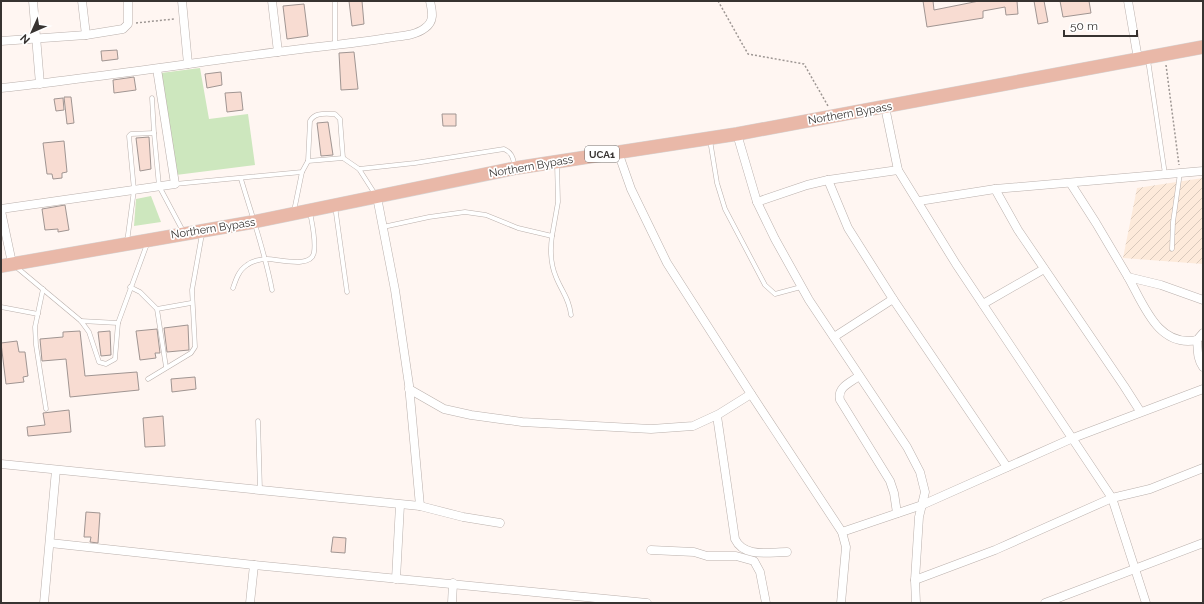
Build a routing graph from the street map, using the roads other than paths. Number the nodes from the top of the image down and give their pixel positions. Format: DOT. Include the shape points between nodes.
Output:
graph roads {
  1 [pos="33,1"];
  2 [pos="82,1"];
  3 [pos="128,1"];
  4 [pos="182,1"];
  5 [pos="272,1"];
  6 [pos="335,1"];
  7 [pos="430,1"];
  8 [pos="1128,1"];
  9 [pos="86,35"];
  10 [pos="37,38"];
  11 [pos="1,42"];
  12 [pos="335,46"];
  13 [pos="1203,47"];
  14 [pos="278,52"];
  15 [pos="1143,58"];
  16 [pos="188,64"];
  17 [pos="157,69"];
  18 [pos="40,84"];
  19 [pos="1,88"];
  20 [pos="152,98"];
  21 [pos="885,107"];
  22 [pos="154,132"];
  23 [pos="736,134"];
  24 [pos="710,138"];
  25 [pos="618,152"];
  26 [pos="343,158"];
  27 [pos="308,161"];
  28 [pos="557,161"];
  29 [pos="516,168"];
  30 [pos="359,169"];
  31 [pos="898,170"];
  32 [pos="302,172"];
  33 [pos="1203,172"];
  34 [pos="1180,173"];
  35 [pos="1165,174"];
  36 [pos="241,179"];
  37 [pos="828,180"];
  38 [pos="175,184"];
  39 [pos="1070,184"];
  40 [pos="160,186"];
  41 [pos="134,190"];
  42 [pos="995,190"];
  43 [pos="377,197"];
  44 [pos="919,201"];
  45 [pos="757,202"];
  46 [pos="335,206"];
  47 [pos="1,210"];
  48 [pos="310,210"];
  49 [pos="293,214"];
  50 [pos="253,222"];
  51 [pos="383,227"];
  52 [pos="203,230"];
  53 [pos="184,233"];
  54 [pos="552,236"];
  55 [pos="148,240"];
  56 [pos="127,244"];
  57 [pos="1172,249"];
  58 [pos="266,259"];
  59 [pos="6,264"];
  60 [pos="1044,269"];
  61 [pos="1128,277"];
  62 [pos="801,286"];
  63 [pos="130,287"];
  64 [pos="233,288"];
  65 [pos="43,289"];
  66 [pos="272,290"];
  67 [pos="347,292"];
  68 [pos="893,299"];
  69 [pos="1203,300"];
  70 [pos="191,303"];
  71 [pos="983,304"];
  72 [pos="1,307"];
  73 [pos="157,309"];
  74 [pos="38,314"];
  75 [pos="571,315"];
  76 [pos="81,321"];
  77 [pos="118,323"];
  78 [pos="1203,333"];
  79 [pos="834,337"];
  80 [pos="1197,340"];
  81 [pos="166,367"];
  82 [pos="1203,367"];
  83 [pos="859,376"];
  84 [pos="148,379"];
  85 [pos="1203,388"];
  86 [pos="409,389"];
  87 [pos="750,394"];
  88 [pos="46,409"];
  89 [pos="1140,412"];
  90 [pos="717,416"];
  91 [pos="258,421"];
  92 [pos="1073,438"];
  93 [pos="1,464"];
  94 [pos="1007,467"];
  95 [pos="1203,468"];
  96 [pos="56,470"];
  97 [pos="260,491"];
  98 [pos="1112,498"];
  99 [pos="400,505"];
  100 [pos="922,505"];
  101 [pos="420,506"];
  102 [pos="897,513"];
  103 [pos="500,523"];
  104 [pos="842,532"];
  105 [pos="50,543"];
  106 [pos="1203,543"];
  107 [pos="651,550"];
  108 [pos="787,552"];
  109 [pos="254,565"];
  110 [pos="1136,568"];
  111 [pos="396,579"];
  112 [pos="915,580"];
  113 [pos="453,583"];
  114 [pos="44,603"];
  115 [pos="250,603"];
  116 [pos="452,603"];
  117 [pos="643,603"];
  118 [pos="647,603"];
  119 [pos="766,603"];
  120 [pos="841,603"];
  121 [pos="916,603"];
  122 [pos="1045,603"];
  123 [pos="1146,603"];
  1 -- 10 [label="street"];
  2 -- 9 [label="street"];
  3 -- 9 [label="street" via="128,24 123,29"];
  4 -- 16 [label="street"];
  5 -- 14 [label="street"];
  6 -- 12 [label="lane"];
  7 -- 12 [label="street" via="433,15 430,24 424,29 411,34"];
  8 -- 15 [label="street"];
  9 -- 10 [label="street"];
  10 -- 11 [label="street"];
  10 -- 18 [label="street"];
  12 -- 14 [label="street"];
  13 -- 15 [label="main road, Northern Bypass / UCA1"];
  14 -- 16 [label="street"];
  15 -- 21 [label="main road, Northern Bypass / UCA1"];
  15 -- 35 [label="lane"];
  16 -- 17 [label="street"];
  17 -- 18 [label="street"];
  17 -- 38 [label="street"];
  18 -- 19 [label="street"];
  20 -- 22 [label="lane"];
  21 -- 23 [label="main road, Northern Bypass / UCA1"];
  21 -- 31 [label="street"];
  22 -- 40 [label="lane"];
  22 -- 41 [label="lane" via="129,136"];
  23 -- 24 [label="main road, Northern Bypass / UCA1"];
  23 -- 45 [label="street"];
  24 -- 25 [label="main road, Northern Bypass / UCA1"];
  24 -- 62 [label="lane" via="717,183 725,209 765,285 775,294"];
  25 -- 28 [label="main road, Northern Bypass / UCA1"];
  25 -- 87 [label="street" via="632,189 667,263"];
  26 -- 27 [label="lane"];
  26 -- 27 [label="lane" via="340,119 335,114 322,114 316,115 310,121"];
  26 -- 30 [label="lane"];
  27 -- 32 [label="lane"];
  28 -- 29 [label="main road, Northern Bypass / UCA1"];
  28 -- 54 [label="lane" via="558,202"];
  29 -- 30 [label="lane" via="510,151 504,149"];
  29 -- 43 [label="main road, Northern Bypass / UCA1"];
  30 -- 43 [label="lane"];
  31 -- 37 [label="street"];
  31 -- 44 [label="street"];
  32 -- 36 [label="lane"];
  32 -- 49 [label="lane"];
  33 -- 34 [label="street"];
  34 -- 35 [label="street"];
  34 -- 57 [label="lane"];
  35 -- 39 [label="street"];
  36 -- 38 [label="lane"];
  36 -- 50 [label="lane"];
  37 -- 45 [label="street"];
  37 -- 68 [label="street" via="848,228"];
  38 -- 40 [label="street"];
  39 -- 42 [label="street"];
  39 -- 61 [label="street"];
  40 -- 41 [label="street"];
  40 -- 53 [label="lane"];
  41 -- 47 [label="street"];
  41 -- 56 [label="lane"];
  42 -- 44 [label="street"];
  42 -- 60 [label="street"];
  43 -- 46 [label="main road, Northern Bypass / UCA1"];
  43 -- 51 [label="street"];
  44 -- 71 [label="street" via="939,238"];
  45 -- 62 [label="street"];
  46 -- 48 [label="main road, Northern Bypass / UCA1"];
  46 -- 67 [label="lane"];
  47 -- 59 [label="street"];
  48 -- 49 [label="main road, Northern Bypass / UCA1"];
  48 -- 58 [label="lane" via="314,242 314,253 311,258 298,262"];
  49 -- 50 [label="main road, Northern Bypass / UCA1"];
  50 -- 52 [label="main road, Northern Bypass / UCA1"];
  50 -- 58 [label="lane"];
  51 -- 54 [label="lane" via="465,212 486,215 518,228"];
  51 -- 86 [label="street"];
  52 -- 53 [label="main road, Northern Bypass / UCA1"];
  52 -- 70 [label="lane"];
  53 -- 55 [label="main road, Northern Bypass / UCA1"];
  54 -- 75 [label="lane" via="550,255"];
  55 -- 56 [label="main road, Northern Bypass / UCA1"];
  55 -- 63 [label="lane"];
  56 -- 59 [label="main road, Northern Bypass / UCA1"];
  58 -- 64 [label="lane" via="246,265 239,273"];
  58 -- 66 [label="lane"];
  59 -- 65 [label="lane"];
  60 -- 71 [label="street"];
  60 -- 89 [label="street"];
  61 -- 69 [label="street" via="1161,285"];
  61 -- 80 [label="street" via="1161,332 1186,343"];
  62 -- 79 [label="street"];
  63 -- 73 [label="lane" via="140,292"];
  63 -- 77 [label="lane"];
  65 -- 74 [label="lane"];
  65 -- 76 [label="lane"];
  68 -- 79 [label="street"];
  68 -- 94 [label="street"];
  70 -- 73 [label="lane"];
  70 -- 81 [label="lane" via="195,346 191,353"];
  71 -- 92 [label="street"];
  72 -- 74 [label="lane"];
  73 -- 81 [label="lane"];
  74 -- 88 [label="lane" via="35,327 36,345"];
  76 -- 77 [label="lane"];
  76 -- 77 [label="lane" via="89,332 99,362 106,364 115,359"];
  78 -- 80 [label="street"];
  79 -- 83 [label="street"];
  80 -- 82 [label="street" via="1197,353"];
  81 -- 84 [label="lane"];
  83 -- 100 [label="street" via="907,447 920,472 925,492"];
  83 -- 102 [label="street" via="838,394 890,481"];
  85 -- 89 [label="street"];
  86 -- 90 [label="street" via="444,409 522,422 651,429 693,426"];
  86 -- 101 [label="street"];
  87 -- 90 [label="street"];
  87 -- 104 [label="street"];
  89 -- 92 [label="street"];
  90 -- 108 [label="street" via="734,539 738,547 754,552"];
  91 -- 97 [label="lane"];
  92 -- 94 [label="street"];
  92 -- 98 [label="street"];
  93 -- 96 [label="street"];
  94 -- 100 [label="street"];
  95 -- 98 [label="street" via="1150,489"];
  96 -- 97 [label="street"];
  96 -- 105 [label="street"];
  97 -- 99 [label="street"];
  98 -- 110 [label="street"];
  98 -- 112 [label="street" via="995,550"];
  99 -- 101 [label="street"];
  99 -- 111 [label="street"];
  100 -- 102 [label="street"];
  100 -- 112 [label="street"];
  101 -- 103 [label="street"];
  102 -- 104 [label="street"];
  104 -- 120 [label="street" via="846,547"];
  105 -- 109 [label="street"];
  105 -- 114 [label="street"];
  106 -- 110 [label="street"];
  107 -- 119 [label="street" via="694,552 707,556 736,556 754,561 760,572"];
  109 -- 111 [label="street"];
  109 -- 115 [label="street"];
  110 -- 122 [label="street"];
  110 -- 123 [label="street"];
  111 -- 113 [label="street"];
  112 -- 121 [label="street"];
  113 -- 116 [label="street"];
  113 -- 117 [label="street"];
  117 -- 118 [label="street"];
}
